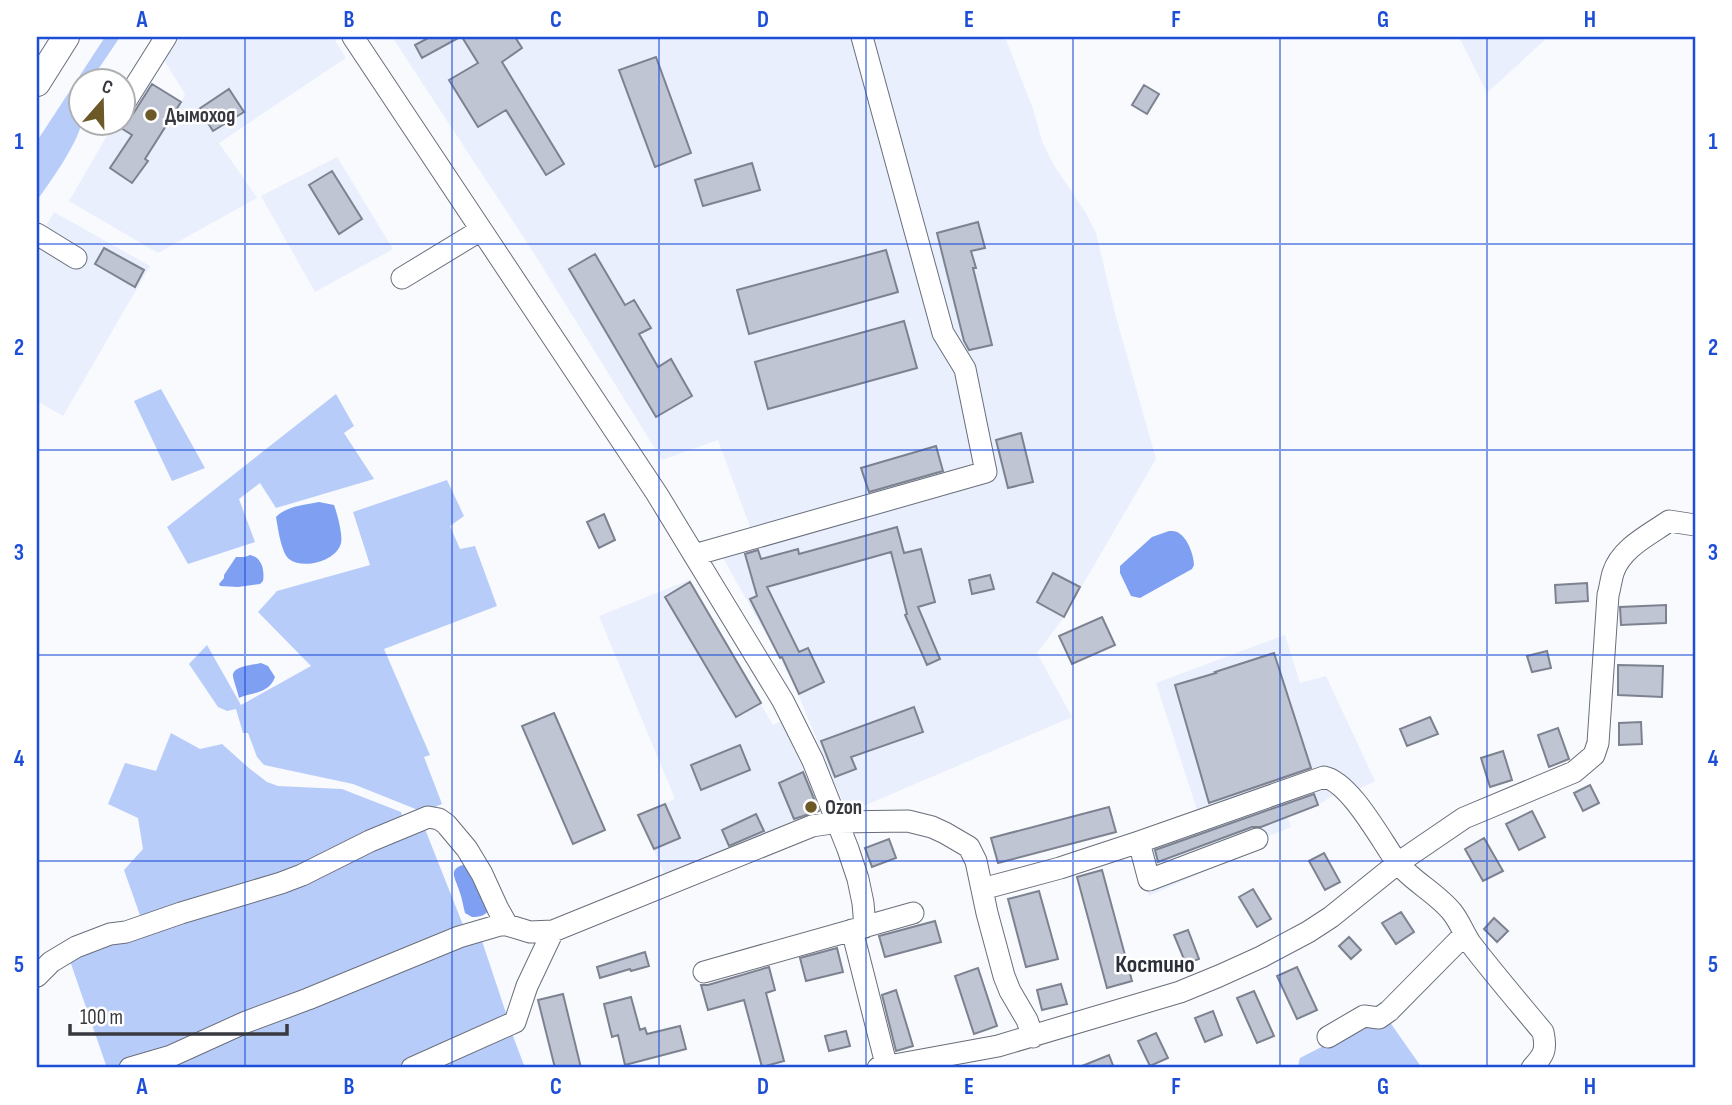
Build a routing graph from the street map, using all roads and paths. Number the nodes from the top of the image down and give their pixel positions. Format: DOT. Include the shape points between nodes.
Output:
graph roads {
  1 [pos="66,37"];
  2 [pos="166,37"];
  3 [pos="353,37"];
  4 [pos="862,37"];
  5 [pos="37,83"];
  6 [pos="136,85"];
  7 [pos="481,230"];
  8 [pos="37,234"];
  9 [pos="76,258"];
  10 [pos="402,278"];
  11 [pos="1695,525"];
  12 [pos="694,555"];
  13 [pos="838,822"];
  14 [pos="1257,839"];
  15 [pos="1139,842"];
  16 [pos="1398,863"];
  17 [pos="982,889"];
  18 [pos="913,914"];
  19 [pos="507,925"];
  20 [pos="858,929"];
  21 [pos="554,931"];
  22 [pos="1465,934"];
  23 [pos="704,971"];
  24 [pos="37,975"];
  25 [pos="1033,1037"];
  26 [pos="1328,1037"];
  27 [pos="130,1068"];
  28 [pos="412,1068"];
  29 [pos="884,1068"];
  30 [pos="1532,1068"];
  1 -- 5 [label="main road"];
  2 -- 6 [label="street"];
  3 -- 7 [label="street"];
  4 -- 12 [label="street" via="943,333 965,369 986,471"];
  7 -- 10 [label="street"];
  7 -- 12 [label="street"];
  8 -- 9 [label="street"];
  11 -- 16 [label="street" via="1669,521 1631,547 1613,572 1600,732 1594,755 1574,772 1464,818"];
  12 -- 13 [label="street" via="783,701"];
  13 -- 17 [label="street" via="908,821 945,833 973,853"];
  13 -- 20 [label="street" via="863,903"];
  13 -- 21 [label="street" via="812,826"];
  14 -- 15 [label="street" via="1149,880"];
  15 -- 16 [label="street" via="1324,777 1337,783 1356,805"];
  15 -- 17 [label="street"];
  16 -- 22 [label="street" via="1452,912"];
  16 -- 25 [label="street" via="1331,917 1261,957 1180,992"];
  17 -- 25 [label="street" via="1004,976"];
  18 -- 20 [label="street"];
  19 -- 21 [label="street" via="530,932"];
  19 -- 24 [label="street" via="467,849 446,824 428,817 281,883 76,947"];
  19 -- 27 [label="street" via="459,937 171,1056"];
  20 -- 23 [label="street"];
  20 -- 29 [label="street"];
  21 -- 28 [label="street" via="515,1022"];
  22 -- 26 [label="street" via="1389,1011 1379,1018 1364,1016"];
  22 -- 30 [label="street" via="1543,1032 1543,1056"];
  25 -- 29 [label="street"];
}
